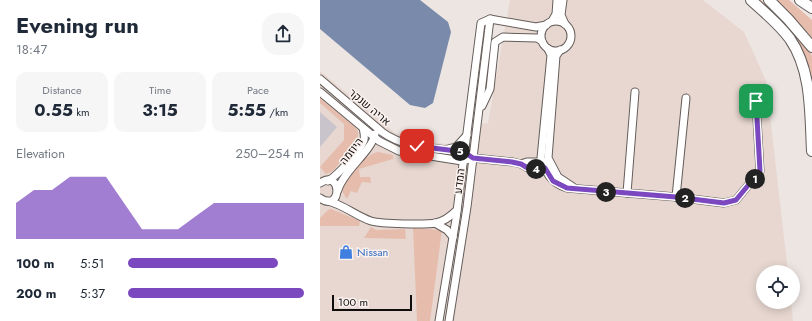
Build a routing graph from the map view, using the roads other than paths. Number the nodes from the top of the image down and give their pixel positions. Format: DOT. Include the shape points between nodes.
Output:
graph roads {
  1 [pos="557,0"];
  2 [pos="563,0"];
  3 [pos="751,0"];
  4 [pos="769,0"];
  5 [pos="800,0"];
  6 [pos="812,8"];
  7 [pos="490,19"];
  8 [pos="549,23"];
  9 [pos="565,24"];
  10 [pos="542,41"];
  11 [pos="812,47"];
  12 [pos="548,49"];
  13 [pos="560,50"];
  14 [pos="320,79"];
  15 [pos="320,92"];
  16 [pos="636,92"];
  17 [pos="686,98"];
  18 [pos="756,101"];
  19 [pos="479,112"];
  20 [pos="374,124"];
  21 [pos="363,128"];
  22 [pos="467,135"];
  23 [pos="375,137"];
  24 [pos="389,147"];
  25 [pos="444,149"];
  26 [pos="812,151"];
  27 [pos="464,152"];
  28 [pos="363,154"];
  29 [pos="445,158"];
  30 [pos="473,158"];
  31 [pos="462,161"];
  32 [pos="546,164"];
  33 [pos="462,172"];
  34 [pos="328,180"];
  35 [pos="320,183"];
  36 [pos="338,191"];
  37 [pos="626,193"];
  38 [pos="676,197"];
  39 [pos="320,198"];
  40 [pos="328,201"];
  41 [pos="320,207"];
  42 [pos="349,210"];
  43 [pos="457,210"];
  44 [pos="434,223"];
  45 [pos="453,237"];
  46 [pos="439,321"];
  47 [pos="449,321"];
  1 -- 8 [label="street" via="556,14"];
  2 -- 9 [label="street" via="561,15"];
  3 -- 26 [label="highway" via="783,31 799,56 807,82"];
  4 -- 11 [label="highway"];
  5 -- 6 [label="highway"];
  7 -- 8 [label="street" via="536,26"];
  7 -- 19 [label="street, המדע"];
  7 -- 22 [label="street, המדע" via="481,23"];
  8 -- 9 [label="street" via="557,21"];
  8 -- 10 [label="street" via="542,31"];
  9 -- 13 [label="street" via="571,37 567,46"];
  10 -- 12 [label="street"];
  10 -- 19 [label="street" via="538,38 503,37 495,42 490,89"];
  12 -- 13 [label="street"];
  12 -- 32 [label="street" via="551,55 541,158"];
  13 -- 32 [label="street" via="556,56"];
  14 -- 20 [label="street, אריה שנקר"];
  15 -- 21 [label="street, אריה שנקר"];
  16 -- 37 [label="street"];
  17 -- 38 [label="street"];
  18 -- 38 [label="street" via="761,166 757,176 736,200 731,202"];
  19 -- 30 [label="street, המדע"];
  20 -- 23 [label="street, היוזמה"];
  20 -- 25 [label="street, אריה שנקר" via="401,142"];
  21 -- 23 [label="street, אריה שנקר"];
  21 -- 34 [label="street, היוזמה" via="364,137 361,145 340,171"];
  22 -- 25 [label="street" via="456,147"];
  22 -- 27 [label="street, המדע"];
  23 -- 24 [label="street, אריה שנקר"];
  23 -- 28 [label="street, היוזמה"];
  24 -- 28 [label="street" via="377,146"];
  24 -- 29 [label="street, אריה שנקר" via="410,154"];
  25 -- 27 [label="street, אריה שנקר"];
  27 -- 30 [label="street, אריה שנקר"];
  27 -- 31 [label="street, המדע"];
  28 -- 36 [label="street, היוזמה" via="342,180"];
  29 -- 31 [label="street, אריה שנקר"];
  29 -- 33 [label="street" via="456,164"];
  30 -- 31 [label="street, אריה שנקר"];
  30 -- 32 [label="street" via="521,164"];
  30 -- 47 [label="street, המדע"];
  31 -- 33 [label="street, המדע"];
  32 -- 37 [label="street" via="553,181 561,186"];
  33 -- 43 [label="street, המדע"];
  34 -- 35 [label="street, היוזמה"];
  34 -- 36 [label="street" via="334,182"];
  36 -- 40 [label="street, היוזמה" via="334,198"];
  36 -- 42 [label="street"];
  37 -- 38 [label="street"];
  39 -- 40 [label="street"];
  40 -- 41 [label="street"];
  40 -- 42 [label="street"];
  42 -- 44 [label="street" via="374,221"];
  43 -- 44 [label="street" via="444,220"];
  43 -- 45 [label="street, המדע"];
  44 -- 45 [label="street"];
  45 -- 46 [label="street, המדע"];
}
